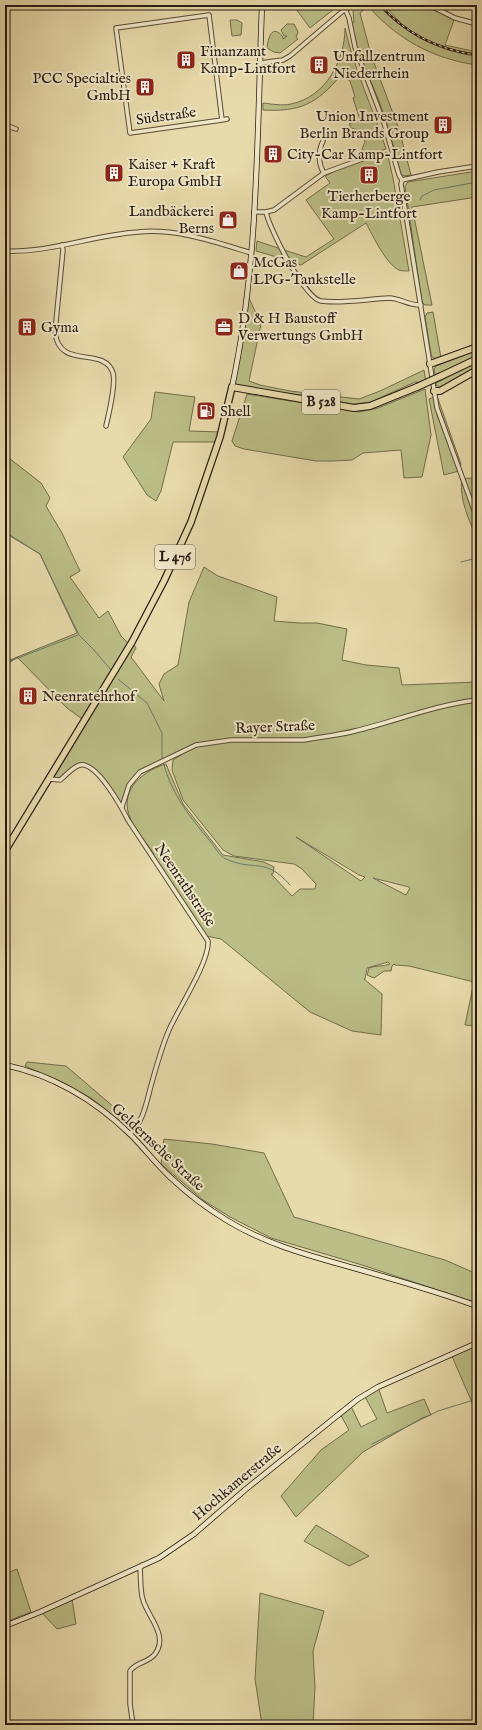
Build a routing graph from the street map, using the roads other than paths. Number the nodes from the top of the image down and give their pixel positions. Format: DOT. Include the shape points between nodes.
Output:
graph roads {
  1 [pos="12,5"];
  2 [pos="262,5"];
  3 [pos="350,5"];
  4 [pos="429,5"];
  5 [pos="5,6"];
  6 [pos="345,10"];
  7 [pos="477,24"];
  8 [pos="260,63"];
  9 [pos="224,119"];
  10 [pos="5,125"];
  11 [pos="16,129"];
  12 [pos="323,141"];
  13 [pos="376,154"];
  14 [pos="477,166"];
  15 [pos="324,173"];
  16 [pos="402,180"];
  17 [pos="254,212"];
  18 [pos="266,212"];
  19 [pos="62,245"];
  20 [pos="5,251"];
  21 [pos="251,253"];
  22 [pos="421,305"];
  23 [pos="477,347"];
  24 [pos="477,359"];
  25 [pos="430,364"];
  26 [pos="477,370"];
  27 [pos="232,387"];
  28 [pos="434,391"];
  29 [pos="106,426"];
  30 [pos="477,518"];
  31 [pos="477,700"];
  32 [pos="49,779"];
  33 [pos="122,807"];
  34 [pos="5,851"];
  35 [pos="5,1065"];
  36 [pos="130,1134"];
  37 [pos="477,1306"];
  38 [pos="477,1343"];
  39 [pos="142,1566"];
  40 [pos="5,1626"];
  41 [pos="134,1725"];
  1 -- 5 [label="street"];
  2 -- 8 [label="main road"];
  3 -- 6 [label="street"];
  4 -- 7 [label="street" via="455,18"];
  6 -- 8 [label="street" via="290,56 283,60"];
  6 -- 16 [label="street" via="355,47 384,123"];
  8 -- 17 [label="main road"];
  9 -- 9 [label="street, Südstraße" via="130,133 116,28 209,15"];
  10 -- 11 [label="street"];
  12 -- 15 [label="street" via="319,163"];
  13 -- 15 [label="street"];
  14 -- 16 [label="street"];
  15 -- 18 [label="street" via="278,207"];
  16 -- 22 [label="street"];
  17 -- 18 [label="street"];
  17 -- 21 [label="main road"];
  18 -- 22 [label="street" via="270,228 293,269 317,300 394,298 413,305"];
  19 -- 20 [label="street"];
  19 -- 21 [label="street" via="108,235 154,231 171,232"];
  19 -- 29 [label="street" via="56,340 68,354 98,360 110,367 113,384"];
  21 -- 27 [label="main road, L 476"];
  22 -- 25 [label="street"];
  23 -- 25 [label="highway"];
  24 -- 27 [label="highway, B 528, bridge" via="417,387 362,408"];
  25 -- 28 [label="street"];
  26 -- 28 [label="highway" via="440,391"];
  27 -- 32 [label="main road, L 476" via="220,437 190,522 149,611"];
  28 -- 30 [label="street" via="440,417"];
  31 -- 33 [label="street, Rayer Straße" via="304,740 231,740 196,745 140,772 129,784"];
  32 -- 33 [label="street, Neenrathstraße" via="60,780 78,766 86,766 108,786"];
  32 -- 34 [label="main road, L 476"];
  33 -- 36 [label="street, Neenrathstraße" via="206,938 208,946 202,964 169,1030 139,1124"];
  35 -- 36 [label="main road, Geldernsche Straße" via="51,1080 80,1094"];
  36 -- 37 [label="main road, Geldernsche Straße" via="170,1177 200,1202 227,1221 267,1242"];
  38 -- 39 [label="main road, Hochkamerstraße" via="378,1387 358,1399 194,1534 159,1558"];
  39 -- 40 [label="main road, Hochkamerstraße"];
  39 -- 41 [label="street" via="140,1569 143,1599 157,1627 159,1641 156,1654 146,1662 135,1665 130,1671 130,1704"];
}
